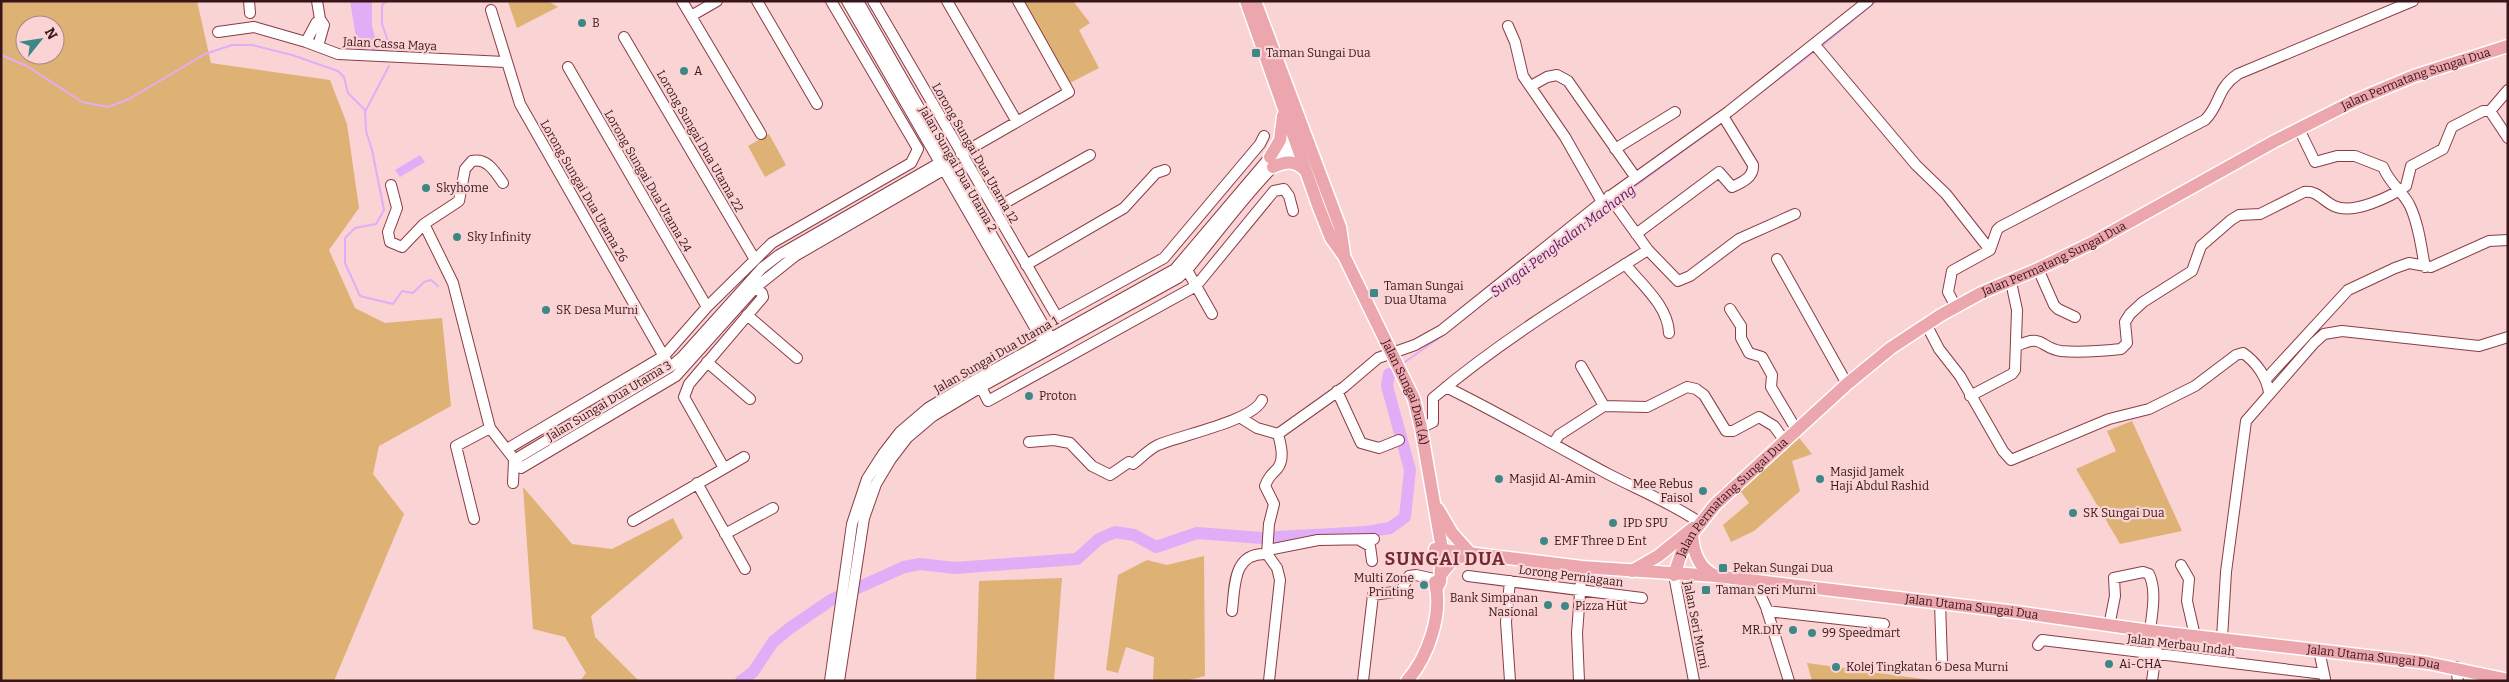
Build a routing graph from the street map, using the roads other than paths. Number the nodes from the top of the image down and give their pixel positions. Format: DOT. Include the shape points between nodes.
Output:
graph roads {
  1 [pos="249,1"];
  2 [pos="317,1"];
  3 [pos="682,1"];
  4 [pos="717,1"];
  5 [pos="757,1"];
  6 [pos="831,1"];
  7 [pos="847,1"];
  8 [pos="858,1"];
  9 [pos="873,1"];
  10 [pos="948,1"];
  11 [pos="1018,1"];
  12 [pos="1246,1"];
  13 [pos="1256,1"];
  14 [pos="1868,1"];
  15 [pos="2412,1"];
  16 [pos="491,10"];
  17 [pos="250,13"];
  18 [pos="691,16"];
  19 [pos="320,20"];
  20 [pos="1508,26"];
  21 [pos="218,32"];
  22 [pos="624,37"];
  23 [pos="306,42"];
  24 [pos="871,43"];
  25 [pos="1815,45"];
  26 [pos="318,46"];
  27 [pos="2508,46"];
  28 [pos="860,49"];
  29 [pos="505,62"];
  30 [pos="568,67"];
  31 [pos="1531,86"];
  32 [pos="2508,90"];
  33 [pos="817,104"];
  34 [pos="1283,106"];
  35 [pos="2490,111"];
  36 [pos="1675,112"];
  37 [pos="1723,116"];
  38 [pos="1016,122"];
  39 [pos="2299,129"];
  40 [pos="761,134"];
  41 [pos="1264,136"];
  42 [pos="2508,138"];
  43 [pos="1300,139"];
  44 [pos="1615,149"];
  45 [pos="961,154"];
  46 [pos="1090,155"];
  47 [pos="1271,162"];
  48 [pos="946,164"];
  49 [pos="1165,170"];
  50 [pos="1305,170"];
  51 [pos="1636,178"];
  52 [pos="503,183"];
  53 [pos="391,184"];
  54 [pos="2399,190"];
  55 [pos="1607,199"];
  56 [pos="1209,203"];
  57 [pos="994,209"];
  58 [pos="1293,211"];
  59 [pos="1222,214"];
  60 [pos="1795,214"];
  61 [pos="824,215"];
  62 [pos="424,224"];
  63 [pos="838,226"];
  64 [pos="1636,234"];
  65 [pos="2508,240"];
  66 [pos="1648,250"];
  67 [pos="1990,250"];
  68 [pos="1344,256"];
  69 [pos="754,258"];
  70 [pos="1777,259"];
  71 [pos="1026,264"];
  72 [pos="1625,264"];
  73 [pos="2425,268"];
  74 [pos="1187,270"];
  75 [pos="2038,270"];
  76 [pos="2010,282"];
  77 [pos="1120,283"];
  78 [pos="1196,286"];
  79 [pos="755,288"];
  80 [pos="1127,296"];
  81 [pos="707,307"];
  82 [pos="1956,307"];
  83 [pos="1730,309"];
  84 [pos="1212,314"];
  85 [pos="747,315"];
  86 [pos="2075,317"];
  87 [pos="1926,324"];
  88 [pos="1668,333"];
  89 [pos="2508,337"];
  90 [pos="1049,343"];
  91 [pos="2018,346"];
  92 [pos="1392,353"];
  93 [pos="664,356"];
  94 [pos="797,358"];
  95 [pos="707,362"];
  96 [pos="1581,366"];
  97 [pos="670,367"];
  98 [pos="676,376"];
  99 [pos="2266,379"];
  100 [pos="1847,384"];
  101 [pos="981,387"];
  102 [pos="1446,388"];
  103 [pos="1337,391"];
  104 [pos="2270,393"];
  105 [pos="1970,396"];
  106 [pos="750,399"];
  107 [pos="1262,400"];
  108 [pos="1604,406"];
  109 [pos="1241,418"];
  110 [pos="490,428"];
  111 [pos="1421,428"];
  112 [pos="1796,429"];
  113 [pos="1278,434"];
  114 [pos="1399,440"];
  115 [pos="1784,440"];
  116 [pos="1029,442"];
  117 [pos="1554,442"];
  118 [pos="507,449"];
  119 [pos="744,457"];
  120 [pos="514,460"];
  121 [pos="724,468"];
  122 [pos="513,483"];
  123 [pos="697,483"];
  124 [pos="1435,504"];
  125 [pos="773,508"];
  126 [pos="474,519"];
  127 [pos="633,522"];
  128 [pos="1699,522"];
  129 [pos="726,534"];
  130 [pos="1692,534"];
  131 [pos="1374,539"];
  132 [pos="1362,541"];
  133 [pos="1438,545"];
  134 [pos="1268,550"];
  135 [pos="1470,553"];
  136 [pos="851,559"];
  137 [pos="1372,561"];
  138 [pos="2181,565"];
  139 [pos="1582,566"];
  140 [pos="745,569"];
  141 [pos="1632,571"];
  142 [pos="1674,575"];
  143 [pos="1468,576"];
  144 [pos="1716,576"];
  145 [pos="1747,580"];
  146 [pos="1437,581"];
  147 [pos="1510,581"];
  148 [pos="1772,583"];
  149 [pos="1580,590"];
  150 [pos="1642,598"];
  151 [pos="1940,603"];
  152 [pos="1766,609"];
  153 [pos="1232,611"];
  154 [pos="843,620"];
  155 [pos="1884,624"];
  156 [pos="2109,626"];
  157 [pos="2154,632"];
  158 [pos="2195,636"];
  159 [pos="2222,638"];
  160 [pos="2038,645"];
  161 [pos="2319,650"];
  162 [pos="2156,654"];
  163 [pos="1942,662"];
  164 [pos="2456,667"];
  165 [pos="2325,677"];
  166 [pos="2508,680"];
  167 [pos="830,681"];
  168 [pos="839,681"];
  169 [pos="1269,681"];
  170 [pos="1363,681"];
  171 [pos="1407,681"];
  172 [pos="1510,681"];
  173 [pos="1579,681"];
  174 [pos="1694,681"];
  175 [pos="1789,681"];
  176 [pos="2152,681"];
  177 [pos="2458,681"];
  1 -- 17 [label="street"];
  2 -- 19 [label="street"];
  3 -- 18 [label="street"];
  4 -- 18 [label="street"];
  5 -- 33 [label="street"];
  6 -- 28 [label="street"];
  7 -- 24 [label="street, Jalan Sungai Dua Utama 2"];
  8 -- 48 [label="street, Jalan Sungai Dua Utama 2"];
  9 -- 45 [label="street, Lorong Sungai Dua Utama 12"];
  10 -- 38 [label="street"];
  11 -- 38 [label="street" via="1069,92"];
  12 -- 34 [label="main road, Jalan Sungai Dua (A)"];
  13 -- 43 [label="main road, Jalan Sungai Dua (A)"];
  14 -- 25 [label="street"];
  15 -- 67 [label="street" via="2238,74 2220,90 2211,114 2205,120 2000,227"];
  16 -- 29 [label="street, Lorong Sungai Dua Utama 26"];
  18 -- 40 [label="street"];
  19 -- 23 [label="street"];
  19 -- 26 [label="street" via="324,25"];
  20 -- 31 [label="street" via="1523,76"];
  21 -- 23 [label="street, Jalan Cassa Maya" via="254,27"];
  22 -- 69 [label="street, Lorong Sungai Dua Utama 22"];
  23 -- 26 [label="street, Jalan Cassa Maya"];
  24 -- 28 [label="street"];
  24 -- 48 [label="street, Jalan Sungai Dua Utama 2"];
  25 -- 37 [label="street"];
  25 -- 67 [label="street" via="1916,165 1946,194"];
  26 -- 29 [label="street, Jalan Cassa Maya" via="338,54"];
  27 -- 39 [label="main road, Jalan Permatang Sungai Dua" via="2376,90"];
  28 -- 61 [label="street" via="918,149 911,163"];
  29 -- 93 [label="street, Lorong Sungai Dua Utama 26" via="520,104"];
  30 -- 81 [label="street, Lorong Sungai Dua Utama 24"];
  31 -- 44 [label="street" via="1558,75 1568,81"];
  31 -- 55 [label="street"];
  32 -- 35 [label="street"];
  34 -- 43 [label="main road, Jalan Sungai Dua (A)"];
  34 -- 47 [label="main road" via="1283,131"];
  35 -- 42 [label="street"];
  35 -- 54 [label="street" via="2483,111 2452,128 2443,149 2411,166 2406,186"];
  36 -- 44 [label="street"];
  37 -- 51 [label="street"];
  37 -- 64 [label="street" via="1753,165 1753,173 1732,187 1719,172"];
  38 -- 45 [label="street"];
  39 -- 54 [label="street" via="2315,162 2337,156 2359,156 2383,167 2393,187"];
  39 -- 75 [label="main road, Jalan Permatang Sungai Dua"];
  41 -- 56 [label="street"];
  43 -- 47 [label="street, Jalan Sungai Dua Utama 1"];
  43 -- 50 [label="main road, Jalan Sungai Dua (A)"];
  43 -- 68 [label="main road, Jalan Sungai Dua (A)" via="1340,227"];
  44 -- 51 [label="street"];
  45 -- 57 [label="street, Lorong Sungai Dua Utama 12"];
  46 -- 57 [label="street"];
  47 -- 50 [label="main road" via="1293,162"];
  47 -- 59 [label="street, Jalan Sungai Dua Utama 1"];
  47 -- 74 [label="street, Jalan Sungai Dua Utama 1"];
  48 -- 63 [label="street, Jalan Sungai Dua Utama 3"];
  48 -- 90 [label="street, Jalan Sungai Dua Utama 2"];
  49 -- 71 [label="street" via="1156,173 1124,208"];
  50 -- 68 [label="main road, Jalan Sungai Dua (A)" via="1331,238"];
  51 -- 55 [label="street"];
  52 -- 62 [label="street" via="490,165 472,161 465,169 459,201"];
  53 -- 62 [label="street" via="397,208 388,232 390,242 402,247"];
  54 -- 73 [label="street" via="2414,216"];
  54 -- 91 [label="street" via="2366,206 2343,209 2310,191 2260,214 2239,215 2201,246 2192,271 2130,314 2125,322 2127,343 2121,349 2063,351 2032,340"];
  55 -- 64 [label="street"];
  55 -- 92 [label="street" via="1442,330"];
  56 -- 59 [label="street"];
  56 -- 77 [label="street" via="1164,258"];
  57 -- 71 [label="street, Lorong Sungai Dua Utama 12"];
  58 -- 78 [label="street, Jalan Sungai Dua Utama 1" via="1284,189 1274,191"];
  59 -- 80 [label="street, Jalan Sungai Dua Utama 1" via="1175,269"];
  60 -- 66 [label="street" via="1739,239 1684,280 1678,281 1671,276"];
  61 -- 63 [label="street"];
  61 -- 69 [label="street" via="772,243"];
  62 -- 110 [label="street" via="453,283"];
  63 -- 79 [label="street, Jalan Sungai Dua Utama 3"];
  63 -- 97 [label="street, Jalan Sungai Dua Utama 3" via="779,255 762,268"];
  64 -- 66 [label="street"];
  65 -- 73 [label="street" via="2489,241"];
  66 -- 72 [label="street"];
  67 -- 82 [label="street" via="1952,271 1948,292"];
  68 -- 92 [label="main road, Jalan Sungai Dua (A)"];
  69 -- 81 [label="street"];
  70 -- 100 [label="street"];
  71 -- 77 [label="street, Lorong Sungai Dua Utama 12" via="1057,317"];
  72 -- 88 [label="street" via="1660,306 1668,319"];
  72 -- 102 [label="street" via="1520,330"];
  73 -- 99 [label="street" via="2409,263 2348,290"];
  74 -- 78 [label="street"];
  74 -- 90 [label="street, Jalan Sungai Dua Utama 1" via="1178,278"];
  75 -- 76 [label="main road, Jalan Permatang Sungai Dua"];
  75 -- 86 [label="street" via="2054,305"];
  76 -- 82 [label="main road, Jalan Permatang Sungai Dua"];
  76 -- 91 [label="street" via="2017,310"];
  77 -- 80 [label="street"];
  78 -- 84 [label="street"];
  78 -- 101 [label="street, Jalan Sungai Dua Utama 1" via="988,401"];
  79 -- 85 [label="street" via="762,297"];
  79 -- 98 [label="street, Jalan Sungai Dua Utama 3"];
  80 -- 90 [label="street, Jalan Sungai Dua Utama 1"];
  81 -- 93 [label="street"];
  82 -- 87 [label="main road, Jalan Permatang Sungai Dua"];
  83 -- 112 [label="street" via="1741,326 1741,338 1749,353 1762,357 1772,375 1771,387"];
  85 -- 94 [label="street"];
  85 -- 95 [label="street"];
  87 -- 100 [label="main road, Jalan Permatang Sungai Dua"];
  87 -- 105 [label="street"];
  89 -- 104 [label="street" via="2479,346 2332,332 2314,343"];
  90 -- 101 [label="street, Jalan Sungai Dua Utama 1"];
  90 -- 136 [label="street, Jalan Sungai Dua Utama 1" via="928,408 900,432 867,479 852,524"];
  91 -- 105 [label="street" via="2012,374"];
  92 -- 103 [label="street" via="1378,358"];
  92 -- 111 [label="main road, Jalan Sungai Dua (A)" via="1414,400"];
  93 -- 97 [label="street, Lorong Sungai Dua Utama 26"];
  93 -- 118 [label="street"];
  95 -- 106 [label="street"];
  95 -- 121 [label="street" via="686,388 684,397"];
  96 -- 108 [label="street"];
  97 -- 98 [label="street, Lorong Sungai Dua Utama 26"];
  97 -- 120 [label="street, Jalan Sungai Dua Utama 3"];
  98 -- 120 [label="street, Jalan Sungai Dua Utama 3" via="523,467 518,467"];
  99 -- 104 [label="street"];
  99 -- 105 [label="street" via="2250,358 2243,353 2236,355 2195,386 2149,409 2109,419 2011,460"];
  100 -- 112 [label="main road, Jalan Permatang Sungai Dua"];
  101 -- 136 [label="street, Jalan Sungai Dua Utama 1" via="928,420 891,459 868,502"];
  102 -- 111 [label="street" via="1433,398 1433,422"];
  102 -- 117 [label="street"];
  103 -- 113 [label="street"];
  103 -- 114 [label="street" via="1361,443 1378,448"];
  104 -- 159 [label="street" via="2246,421 2226,572"];
  107 -- 109 [label="street" via="1259,406"];
  108 -- 115 [label="street" via="1647,407 1692,387 1704,395 1726,431 1733,431 1759,417 1768,421"];
  108 -- 117 [label="street" via="1559,435"];
  109 -- 113 [label="street" via="1257,428"];
  109 -- 116 [label="street" via="1156,446 1133,464 1129,462 1110,475 1092,466 1070,443 1054,440"];
  110 -- 118 [label="street"];
  110 -- 126 [label="street" via="456,446"];
  111 -- 124 [label="main road, Jalan Sungai Dua (A)"];
  112 -- 115 [label="main road, Jalan Permatang Sungai Dua"];
  113 -- 134 [label="street" via="1282,457 1265,486 1274,504"];
  115 -- 128 [label="main road, Jalan Permatang Sungai Dua"];
  117 -- 128 [label="street" via="1607,473 1679,508"];
  118 -- 120 [label="street"];
  119 -- 121 [label="street"];
  120 -- 122 [label="street"];
  121 -- 123 [label="street"];
  123 -- 127 [label="street"];
  123 -- 129 [label="street"];
  124 -- 133 [label="main road, Jalan Sungai Dua (A)"];
  124 -- 135 [label="main road" via="1452,533"];
  125 -- 129 [label="street"];
  128 -- 130 [label="main road, Jalan Permatang Sungai Dua"];
  128 -- 141 [label="main road" via="1658,556"];
  129 -- 140 [label="street"];
  130 -- 142 [label="main road, Jalan Permatang Sungai Dua"];
  130 -- 144 [label="main road" via="1699,562"];
  131 -- 132 [label="street"];
  132 -- 134 [label="street" via="1318,540"];
  132 -- 137 [label="street" via="1370,546"];
  133 -- 135 [label="main road, Jalan Utama Sungai Dua"];
  133 -- 146 [label="main road, Jalan Sungai Dua (A)"];
  134 -- 153 [label="street" via="1246,558 1241,564"];
  134 -- 169 [label="street" via="1278,568 1280,580"];
  135 -- 139 [label="main road, Jalan Utama Sungai Dua"];
  135 -- 146 [label="main road" via="1452,561"];
  136 -- 154 [label="street, Jalan Sungai Dua Utama 1"];
  138 -- 158 [label="street" via="2190,579 2186,601"];
  139 -- 141 [label="main road, Jalan Utama Sungai Dua"];
  139 -- 149 [label="street"];
  141 -- 142 [label="main road, Jalan Utama Sungai Dua"];
  142 -- 144 [label="main road, Jalan Utama Sungai Dua"];
  142 -- 174 [label="street, Jalan Seri Murni"];
  143 -- 147 [label="street, Lorong Perniagaan"];
  144 -- 145 [label="main road, Jalan Utama Sungai Dua"];
  145 -- 148 [label="main road, Jalan Utama Sungai Dua"];
  145 -- 152 [label="street" via="1758,592"];
  146 -- 170 [label="street" via="1409,576 1401,591 1373,595"];
  146 -- 171 [label="main road, Jalan Sungai Dua (A)" via="1432,633 1419,664"];
  147 -- 149 [label="street, Lorong Perniagaan"];
  147 -- 172 [label="street" via="1506,622"];
  148 -- 151 [label="main road, Jalan Utama Sungai Dua"];
  148 -- 152 [label="street" via="1766,593"];
  149 -- 150 [label="street, Lorong Perniagaan"];
  149 -- 173 [label="street" via="1577,633"];
  151 -- 156 [label="main road, Jalan Utama Sungai Dua"];
  151 -- 163 [label="street"];
  152 -- 155 [label="street"];
  152 -- 175 [label="street"];
  154 -- 167 [label="street, Jalan Sungai Dua Utama 1"];
  154 -- 168 [label="street, Jalan Sungai Dua Utama 1"];
  156 -- 157 [label="main road, Jalan Utama Sungai Dua"];
  156 -- 157 [label="street" via="2115,596 2114,578 2143,572 2149,574 2154,602"];
  157 -- 158 [label="main road, Jalan Utama Sungai Dua"];
  157 -- 162 [label="street"];
  158 -- 159 [label="main road, Jalan Utama Sungai Dua"];
  159 -- 161 [label="main road, Jalan Utama Sungai Dua"];
  160 -- 162 [label="street, Jalan Merbau Indah" via="2042,640"];
  161 -- 164 [label="main road, Jalan Utama Sungai Dua"];
  161 -- 165 [label="street"];
  162 -- 165 [label="street, Jalan Merbau Indah"];
  162 -- 176 [label="street"];
  164 -- 166 [label="main road, Jalan Utama Sungai Dua"];
  164 -- 177 [label="street"];
}
